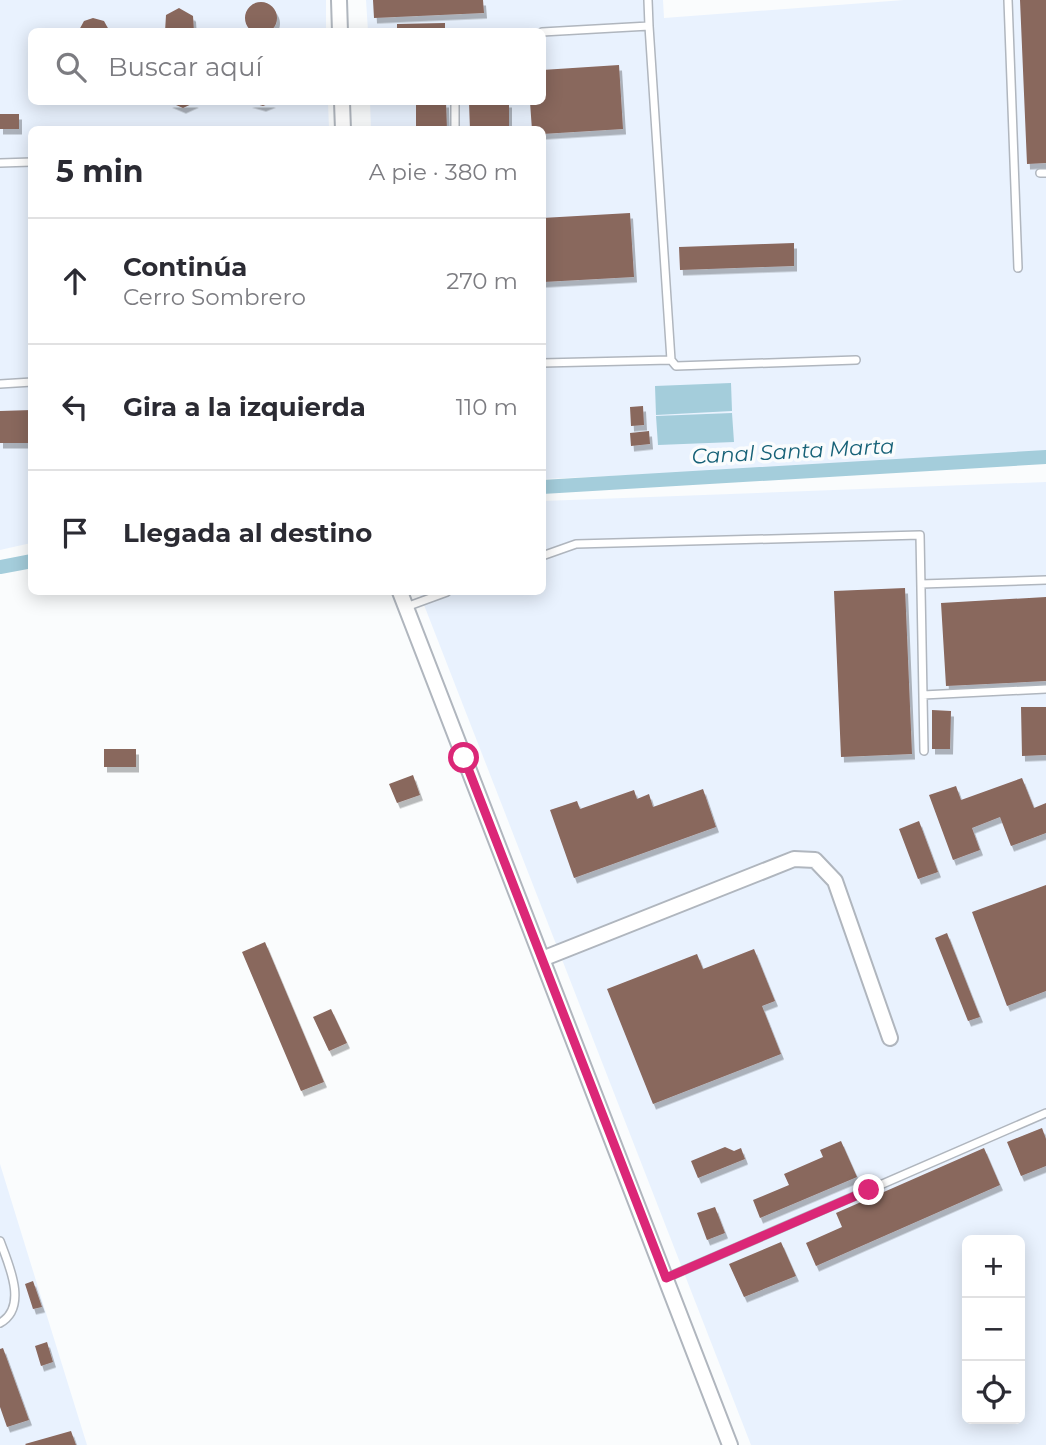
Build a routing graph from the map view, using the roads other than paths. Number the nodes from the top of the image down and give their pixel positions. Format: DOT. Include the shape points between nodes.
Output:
graph roads {
  1 [pos="339,0"];
  2 [pos="648,0"];
  3 [pos="1008,0"];
  4 [pos="649,26"];
  5 [pos="340,28"];
  6 [pos="546,32"];
  7 [pos="342,105"];
  8 [pos="455,105"];
  9 [pos="343,126"];
  10 [pos="455,126"];
  11 [pos="28,162"];
  12 [pos="0,163"];
  13 [pos="1018,268"];
  14 [pos="671,360"];
  15 [pos="856,360"];
  16 [pos="546,363"];
  17 [pos="28,382"];
  18 [pos="0,384"];
  19 [pos="546,555"];
  20 [pos="1046,580"];
  21 [pos="921,584"];
  22 [pos="401,595"];
  23 [pos="439,595"];
  24 [pos="406,607"];
  25 [pos="1046,689"];
  26 [pos="923,695"];
  27 [pos="924,751"];
  28 [pos="542,959"];
  29 [pos="890,1038"];
  30 [pos="1046,1113"];
  31 [pos="0,1241"];
  32 [pos="666,1278"];
  33 [pos="0,1323"];
  34 [pos="730,1445"];
  1 -- 5 [label="street"];
  2 -- 4 [label="lane"];
  3 -- 13 [label="lane"];
  4 -- 6 [label="lane"];
  4 -- 14 [label="lane"];
  7 -- 9 [label="street"];
  8 -- 10 [label="lane"];
  11 -- 12 [label="lane"];
  14 -- 15 [label="lane" via="676,366"];
  14 -- 16 [label="lane"];
  17 -- 18 [label="lane"];
  19 -- 21 [label="lane" via="576,544 920,535"];
  20 -- 21 [label="lane"];
  21 -- 26 [label="lane"];
  22 -- 24 [label="street"];
  23 -- 24 [label="lane"];
  24 -- 28 [label="street"];
  25 -- 26 [label="lane"];
  26 -- 27 [label="lane"];
  28 -- 29 [label="street" via="807,857 835,881"];
  28 -- 32 [label="street"];
  30 -- 32 [label="lane"];
  31 -- 33 [label="lane" via="15,1282 12,1308"];
  32 -- 34 [label="street"];
}
